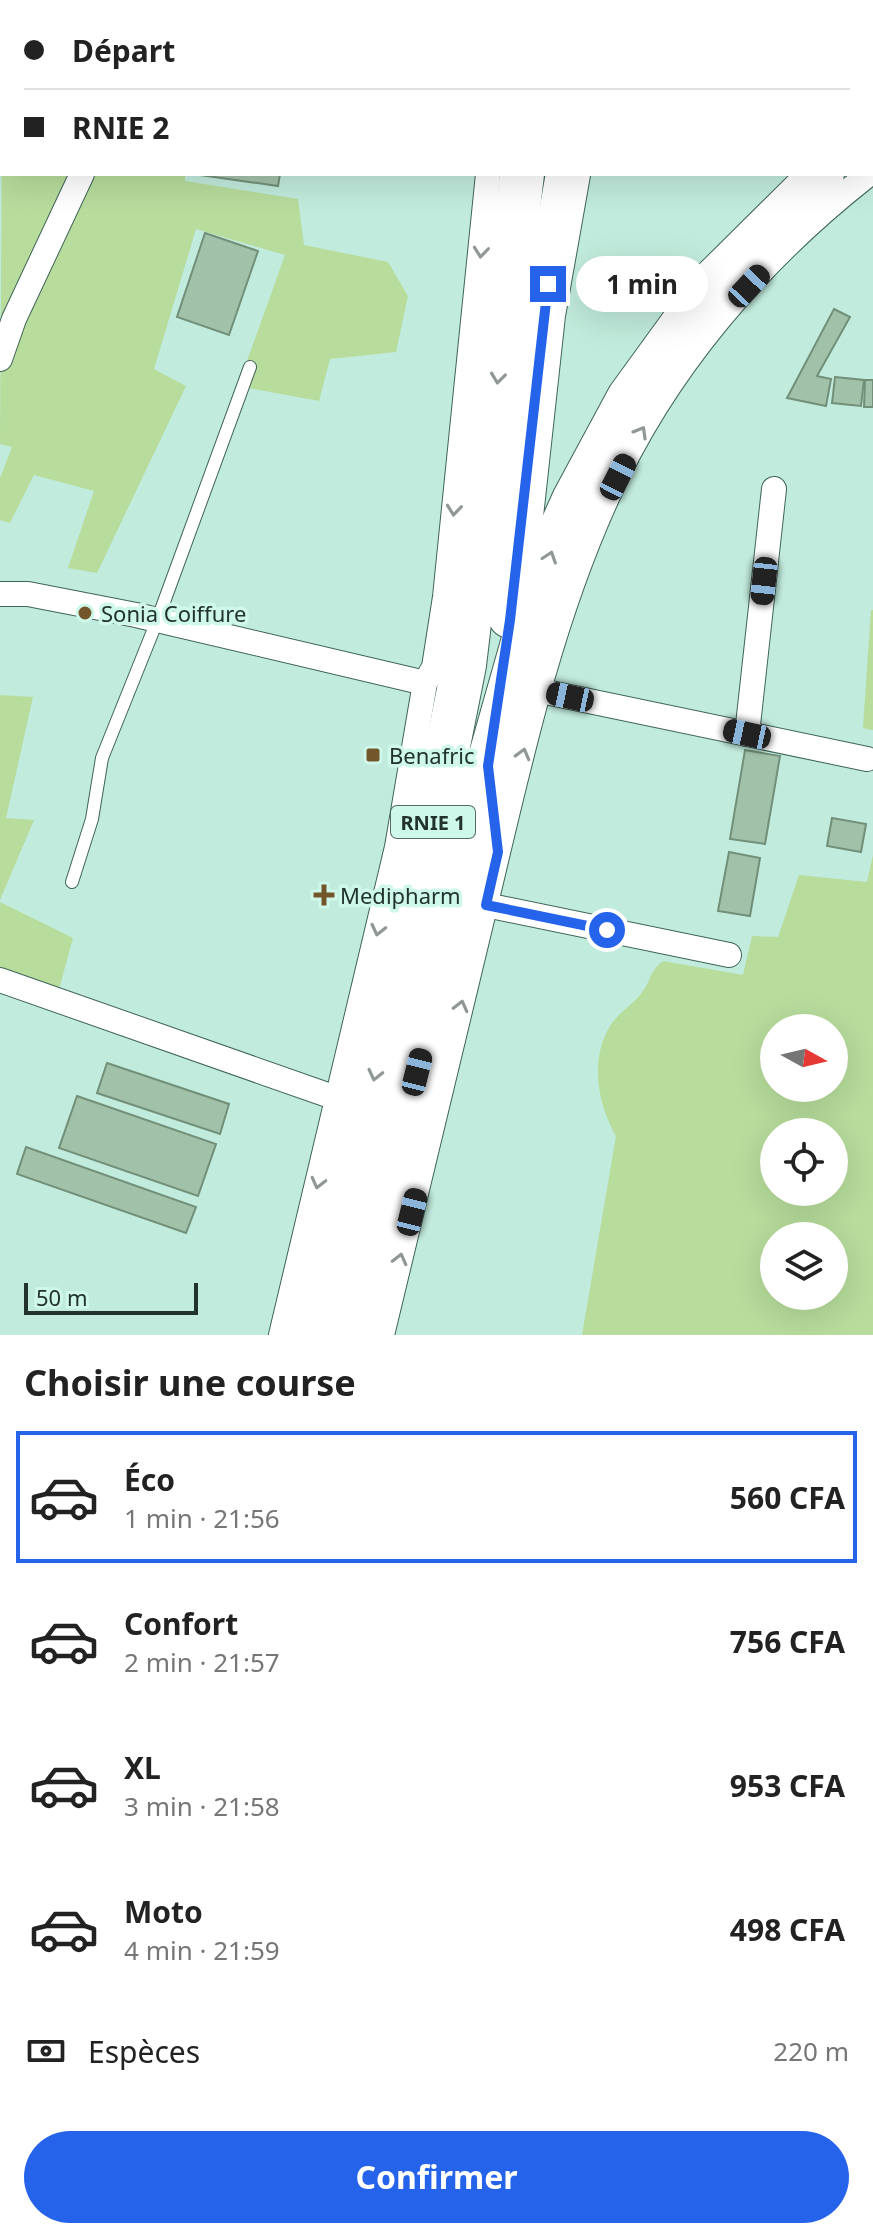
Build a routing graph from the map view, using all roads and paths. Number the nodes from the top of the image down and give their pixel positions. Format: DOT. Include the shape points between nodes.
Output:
graph roads {
  1 [pos="81,176"];
  2 [pos="488,176"];
  3 [pos="522,176"];
  4 [pos="531,176"];
  5 [pos="568,176"];
  6 [pos="867,176"];
  7 [pos="810,186"];
  8 [pos="516,231"];
  9 [pos="0,359"];
  10 [pos="250,367"];
  11 [pos="774,489"];
  12 [pos="0,594"];
  13 [pos="157,621"];
  14 [pos="425,683"];
  15 [pos="541,691"];
  16 [pos="747,734"];
  17 [pos="867,759"];
  18 [pos="488,766"];
  19 [pos="498,852"];
  20 [pos="72,882"];
  21 [pos="486,905"];
  22 [pos="729,955"];
  23 [pos="0,980"];
  24 [pos="339,1099"];
  25 [pos="281,1335"];
  26 [pos="312,1335"];
  27 [pos="354,1335"];
  28 [pos="382,1335"];
  1 -- 9 [label="street"];
  2 -- 14 [label="street, one-way" via="445,597 434,667"];
  3 -- 8 [label="highway, RNIE 1"];
  4 -- 8 [label="highway"];
  5 -- 18 [label="highway" via="543,315 510,620"];
  15 -- 6 [label="street, one-way" via="568,597 607,498 676,377 716,321 775,258"];
  18 -- 7 [label="highway, RNIE 1, one-way" via="552,549 603,444 629,398 714,281"];
  8 -- 26 [label="highway, RNIE 1, one-way" via="461,680 419,891"];
  10 -- 13 [label="lane"];
  11 -- 16 [label="street"];
  12 -- 13 [label="street" via="28,594"];
  13 -- 14 [label="street"];
  13 -- 20 [label="lane" via="102,758 92,819"];
  14 -- 24 [label="street, one-way" via="397,847"];
  15 -- 16 [label="street"];
  19 -- 15 [label="street, one-way"];
  16 -- 17 [label="street"];
  18 -- 19 [label="highway"];
  18 -- 27 [label="highway, RNIE 1"];
  19 -- 21 [label="street"];
  21 -- 22 [label="street"];
  28 -- 21 [label="street, one-way"];
  23 -- 24 [label="street"];
  24 -- 25 [label="street, one-way"];
}
